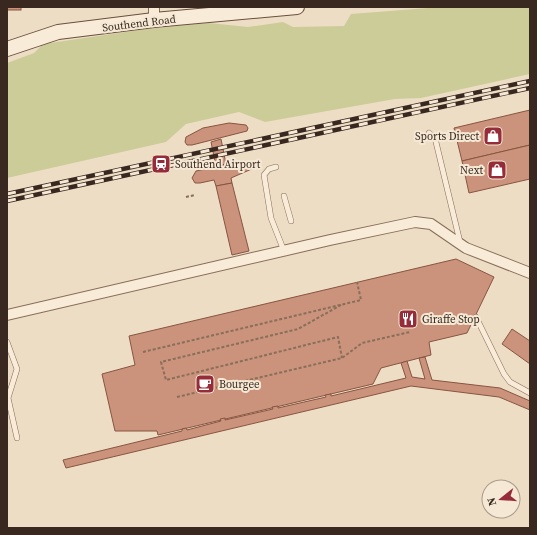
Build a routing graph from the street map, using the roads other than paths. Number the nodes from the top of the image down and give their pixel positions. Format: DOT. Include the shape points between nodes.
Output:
graph roads {
  1 [pos="293,7"];
  2 [pos="154,14"];
  3 [pos="7,49"];
  4 [pos="429,133"];
  5 [pos="276,167"];
  6 [pos="284,196"];
  7 [pos="291,221"];
  8 [pos="460,245"];
  9 [pos="284,250"];
  10 [pos="530,273"];
  11 [pos="7,315"];
  12 [pos="476,317"];
  13 [pos="7,342"];
  14 [pos="530,393"];
  15 [pos="17,438"];
  1 -- 2 [label="street, Southend Road"];
  2 -- 3 [label="street, Southend Road" via="58,32"];
  4 -- 8 [label="lane" via="435,138"];
  5 -- 9 [label="lane" via="269,169 264,175 271,218"];
  6 -- 7 [label="lane"];
  8 -- 9 [label="street" via="436,226 415,222"];
  8 -- 10 [label="street"];
  9 -- 11 [label="street"];
  12 -- 14 [label="lane" via="504,374 510,382"];
  13 -- 15 [label="lane" via="17,369 8,398"];
}
